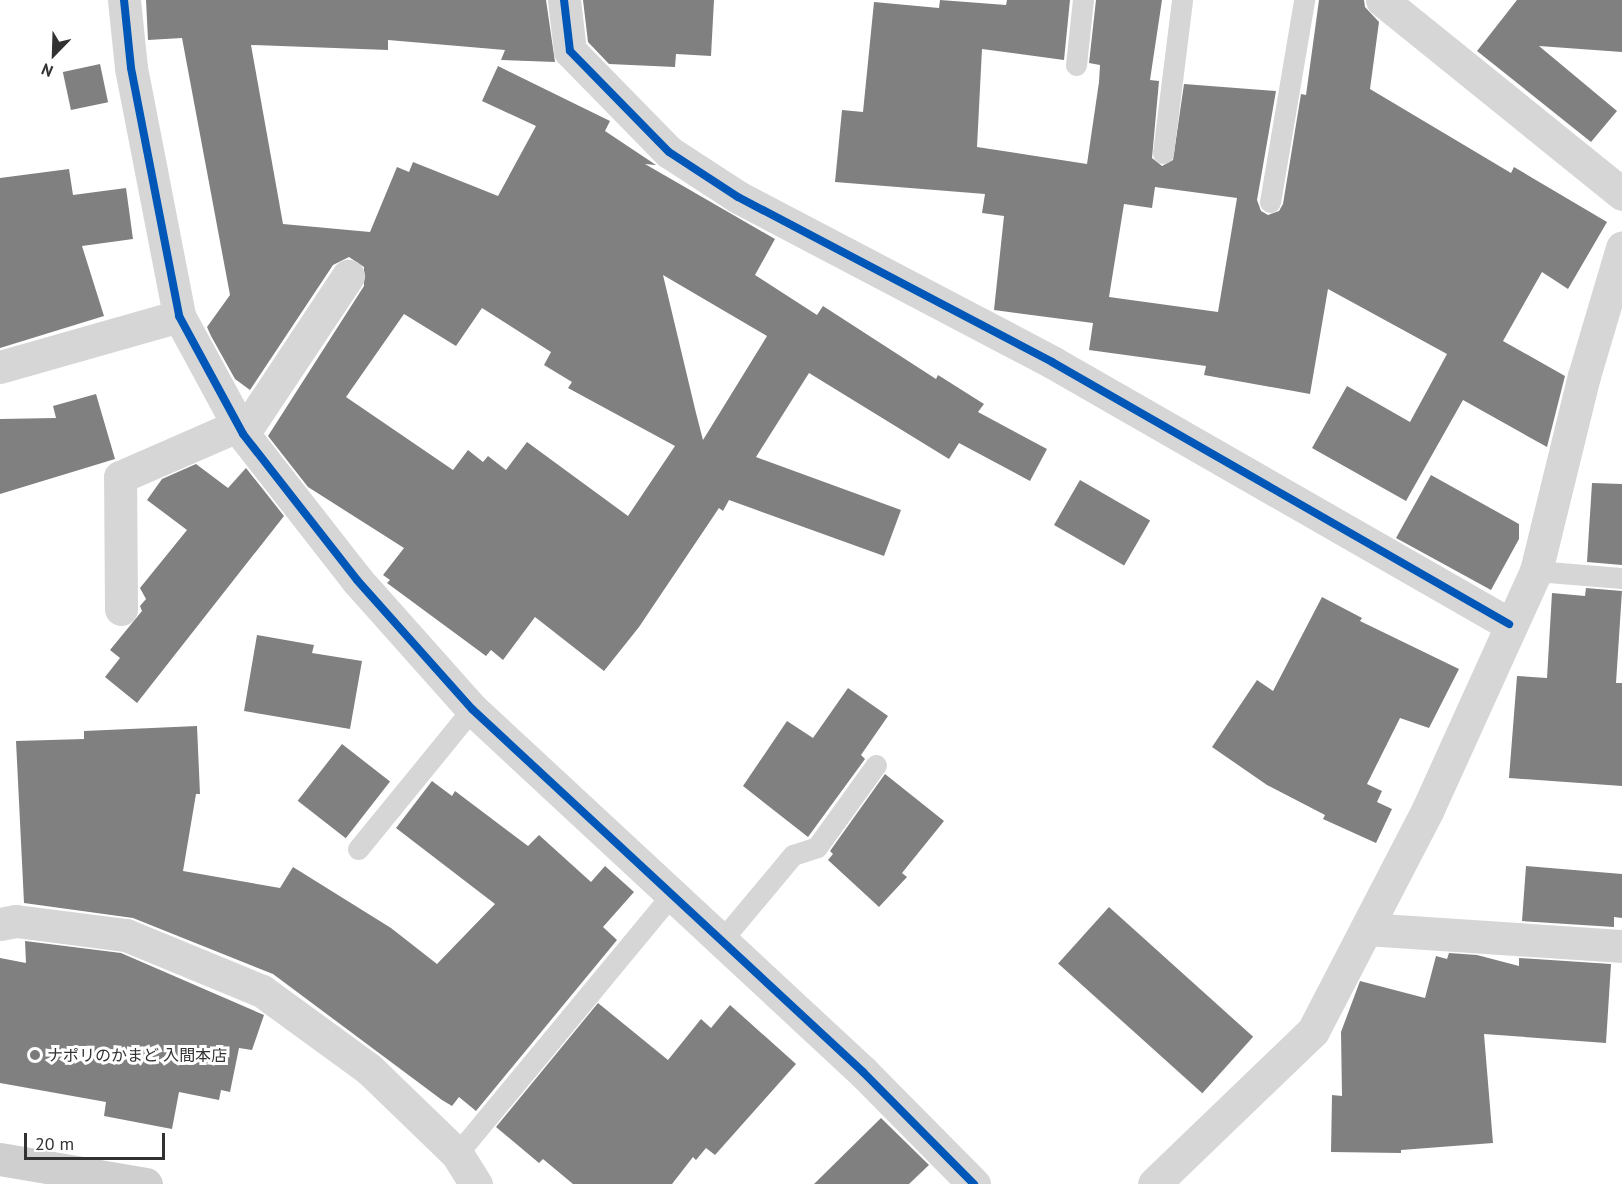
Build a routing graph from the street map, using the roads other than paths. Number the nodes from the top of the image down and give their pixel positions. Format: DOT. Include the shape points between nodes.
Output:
graph roads {
  1 [pos="124,0"];
  2 [pos="564,0"];
  3 [pos="1083,0"];
  4 [pos="1182,0"];
  5 [pos="1304,0"];
  6 [pos="1382,0"];
  7 [pos="1076,65"];
  8 [pos="1163,153"];
  9 [pos="1622,194"];
  10 [pos="1270,202"];
  11 [pos="1622,248"];
  12 [pos="348,276"];
  13 [pos="179,316"];
  14 [pos="0,367"];
  15 [pos="240,430"];
  16 [pos="1536,571"];
  17 [pos="1622,578"];
  18 [pos="121,609"];
  19 [pos="1509,624"];
  20 [pos="472,709"];
  21 [pos="876,765"];
  22 [pos="358,849"];
  23 [pos="670,895"];
  24 [pos="0,924"];
  25 [pos="1366,929"];
  26 [pos="721,941"];
  27 [pos="1622,946"];
  28 [pos="457,1154"];
  29 [pos="0,1159"];
  30 [pos="146,1184"];
  31 [pos="476,1184"];
  32 [pos="974,1184"];
  33 [pos="1154,1184"];
  1 -- 13 [label="street" via="131,68"];
  2 -- 19 [label="street" via="570,51 669,152 738,196 1052,362"];
  3 -- 7 [label="lane"];
  4 -- 8 [label="lane"];
  5 -- 10 [label="lane"];
  6 -- 9 [label="street"];
  11 -- 16 [label="street" via="1584,376"];
  12 -- 15 [label="street"];
  13 -- 14 [label="street"];
  13 -- 15 [label="street"];
  15 -- 18 [label="street" via="120,477"];
  15 -- 20 [label="street" via="357,580"];
  16 -- 17 [label="lane"];
  16 -- 19 [label="street"];
  19 -- 25 [label="street" via="1428,809"];
  20 -- 22 [label="lane"];
  20 -- 23 [label="street"];
  21 -- 26 [label="lane" via="817,847 793,855"];
  23 -- 26 [label="street"];
  23 -- 28 [label="lane"];
  24 -- 28 [label="street" via="16,921 126,935 262,991 369,1069"];
  25 -- 27 [label="street"];
  25 -- 33 [label="street" via="1313,1030"];
  26 -- 32 [label="street" via="863,1072"];
  28 -- 31 [label="street"];
  29 -- 30 [label="main road"];
}
